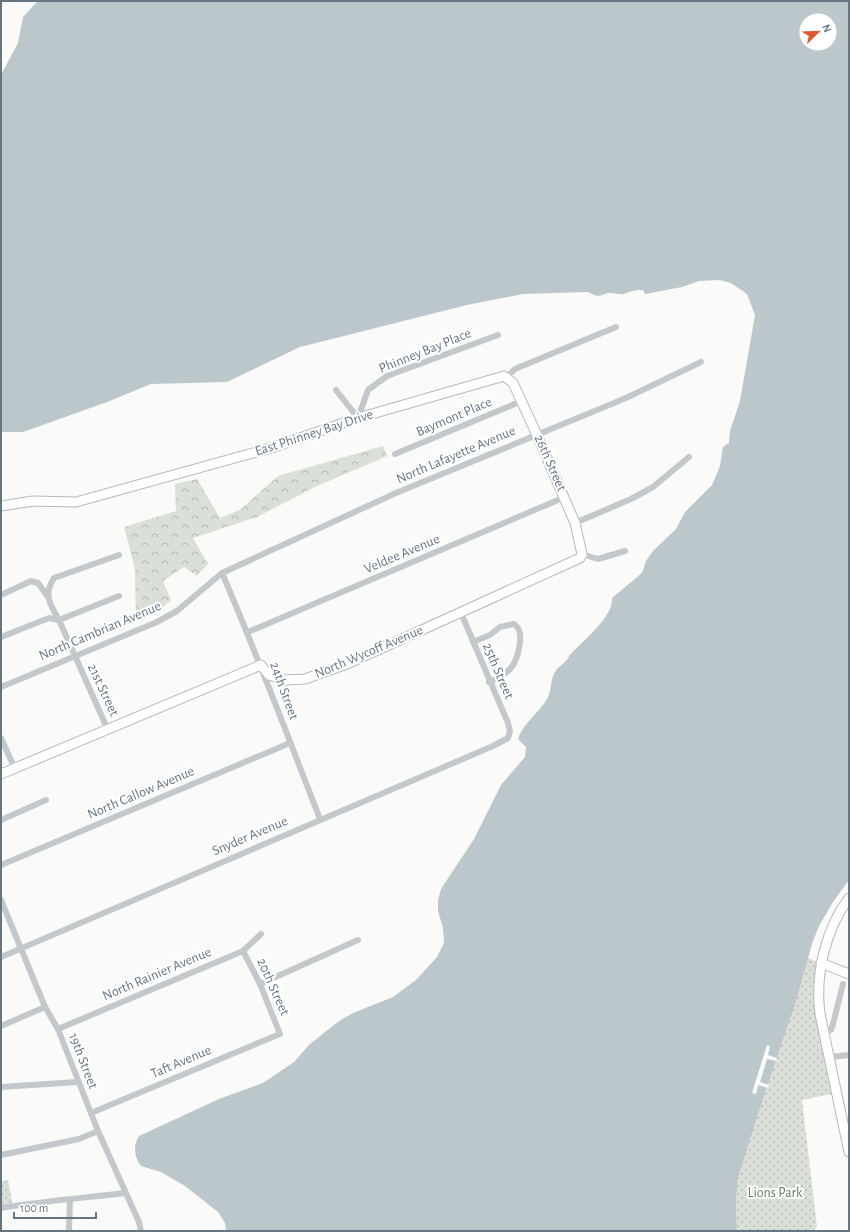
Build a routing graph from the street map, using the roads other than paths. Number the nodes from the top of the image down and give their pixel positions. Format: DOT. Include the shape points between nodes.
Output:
graph roads {
  1 [pos="616,327"];
  2 [pos="498,335"];
  3 [pos="701,362"];
  4 [pos="507,377"];
  5 [pos="336,390"];
  6 [pos="522,401"];
  7 [pos="358,418"];
  8 [pos="537,435"];
  9 [pos="396,454"];
  10 [pos="689,457"];
  11 [pos="565,498"];
  12 [pos="1,506"];
  13 [pos="574,523"];
  14 [pos="624,551"];
  15 [pos="582,554"];
  16 [pos="119,556"];
  17 [pos="222,573"];
  18 [pos="1,595"];
  19 [pos="119,596"];
  20 [pos="48,597"];
  21 [pos="461,613"];
  22 [pos="59,620"];
  23 [pos="248,632"];
  24 [pos="1,637"];
  25 [pos="473,642"];
  26 [pos="74,656"];
  27 [pos="261,665"];
  28 [pos="489,682"];
  29 [pos="1,687"];
  30 [pos="107,728"];
  31 [pos="1,738"];
  32 [pos="508,738"];
  33 [pos="290,743"];
  34 [pos="15,769"];
  35 [pos="1,774"];
  36 [pos="46,800"];
  37 [pos="320,819"];
  38 [pos="1,820"];
  39 [pos="1,865"];
  40 [pos="849,898"];
  41 [pos="1,900"];
  42 [pos="261,934"];
  43 [pos="358,940"];
  44 [pos="20,949"];
  45 [pos="243,951"];
  46 [pos="1,957"];
  47 [pos="822,963"];
  48 [pos="849,974"];
  49 [pos="260,984"];
  50 [pos="842,984"];
  51 [pos="46,1007"];
  52 [pos="1,1026"];
  53 [pos="58,1029"];
  54 [pos="824,1033"];
  55 [pos="280,1034"];
  56 [pos="849,1055"];
  57 [pos="830,1057"];
  58 [pos="78,1082"];
  59 [pos="1,1087"];
  60 [pos="91,1113"];
  61 [pos="98,1131"];
  62 [pos="849,1152"];
  63 [pos="1,1155"];
  64 [pos="125,1193"];
  65 [pos="70,1200"];
  66 [pos="1,1208"];
  67 [pos="69,1231"];
  68 [pos="141,1231"];
  1 -- 4 [label="street, East Phinney Bay Drive" via="514,369"];
  2 -- 7 [label="street, Phinney Bay Place" via="387,376 368,390"];
  3 -- 8 [label="street, North Lafayette Avenue" via="626,398"];
  4 -- 6 [label="street, 26th Street"];
  4 -- 7 [label="street, East Phinney Bay Drive" via="496,377"];
  5 -- 7 [label="street"];
  6 -- 8 [label="street, 26th Street"];
  6 -- 9 [label="street, Baymont Place"];
  7 -- 12 [label="street, East Phinney Bay Drive" via="266,449 76,502 33,501"];
  8 -- 11 [label="street, 26th Street"];
  8 -- 17 [label="street, North Lafayette Avenue" via="396,494"];
  10 -- 13 [label="street" via="653,487"];
  11 -- 13 [label="street, 26th Street"];
  11 -- 23 [label="street, Veldee Avenue"];
  13 -- 15 [label="street, 26th Street"];
  14 -- 15 [label="street" via="598,559"];
  15 -- 21 [label="street, North Wycoff Avenue" via="580,558"];
  16 -- 20 [label="street" via="54,578 49,586"];
  17 -- 23 [label="street, 24th Street"];
  17 -- 26 [label="street, North Cambrian Avenue" via="177,611 158,622"];
  18 -- 20 [label="street, 21st Street" via="32,581 38,583"];
  19 -- 22 [label="street"];
  20 -- 22 [label="street, 21st Street"];
  21 -- 25 [label="street, 25th Street"];
  21 -- 27 [label="street, North Wycoff Avenue" via="346,664 305,679 285,680 269,675"];
  22 -- 24 [label="street" via="49,618"];
  22 -- 26 [label="street, 21st Street"];
  23 -- 27 [label="street, 24th Street"];
  25 -- 28 [label="street, 25th Street"];
  25 -- 28 [label="street" via="490,635 504,625 514,624 521,632 514,664 504,674"];
  26 -- 29 [label="street, North Cambrian Avenue"];
  26 -- 30 [label="street, 21st Street"];
  27 -- 30 [label="street"];
  27 -- 33 [label="street, 24th Street"];
  28 -- 32 [label="street, 25th Street" via="509,727"];
  30 -- 34 [label="street"];
  31 -- 34 [label="street"];
  32 -- 37 [label="street, Snyder Avenue"];
  33 -- 37 [label="street, 24th Street"];
  33 -- 39 [label="street, North Callow Avenue"];
  34 -- 35 [label="street"];
  36 -- 38 [label="street"];
  37 -- 44 [label="street, Snyder Avenue"];
  40 -- 47 [label="street" via="834,924"];
  41 -- 44 [label="street, 19th Street"];
  42 -- 45 [label="street, North Rainier Avenue"];
  43 -- 49 [label="street"];
  44 -- 46 [label="street, Snyder Avenue"];
  44 -- 51 [label="street, 19th Street"];
  45 -- 49 [label="street, 20th Street"];
  45 -- 53 [label="street, North Rainier Avenue"];
  47 -- 48 [label="street"];
  47 -- 54 [label="street" via="818,991"];
  49 -- 55 [label="street, 20th Street"];
  50 -- 54 [label="street" via="831,1030"];
  51 -- 52 [label="street"];
  51 -- 53 [label="street, 19th Street"];
  53 -- 58 [label="street, 19th Street"];
  54 -- 57 [label="street"];
  55 -- 60 [label="street, Taft Avenue"];
  56 -- 57 [label="street"];
  57 -- 62 [label="street"];
  58 -- 59 [label="street"];
  58 -- 60 [label="street, 19th Street"];
  60 -- 61 [label="street, 19th Street"];
  61 -- 63 [label="street" via="79,1139"];
  61 -- 64 [label="street, 19th Street"];
  64 -- 65 [label="street"];
  64 -- 68 [label="street, 19th Street"];
  65 -- 66 [label="street" via="35,1202"];
  65 -- 67 [label="street"];
}
